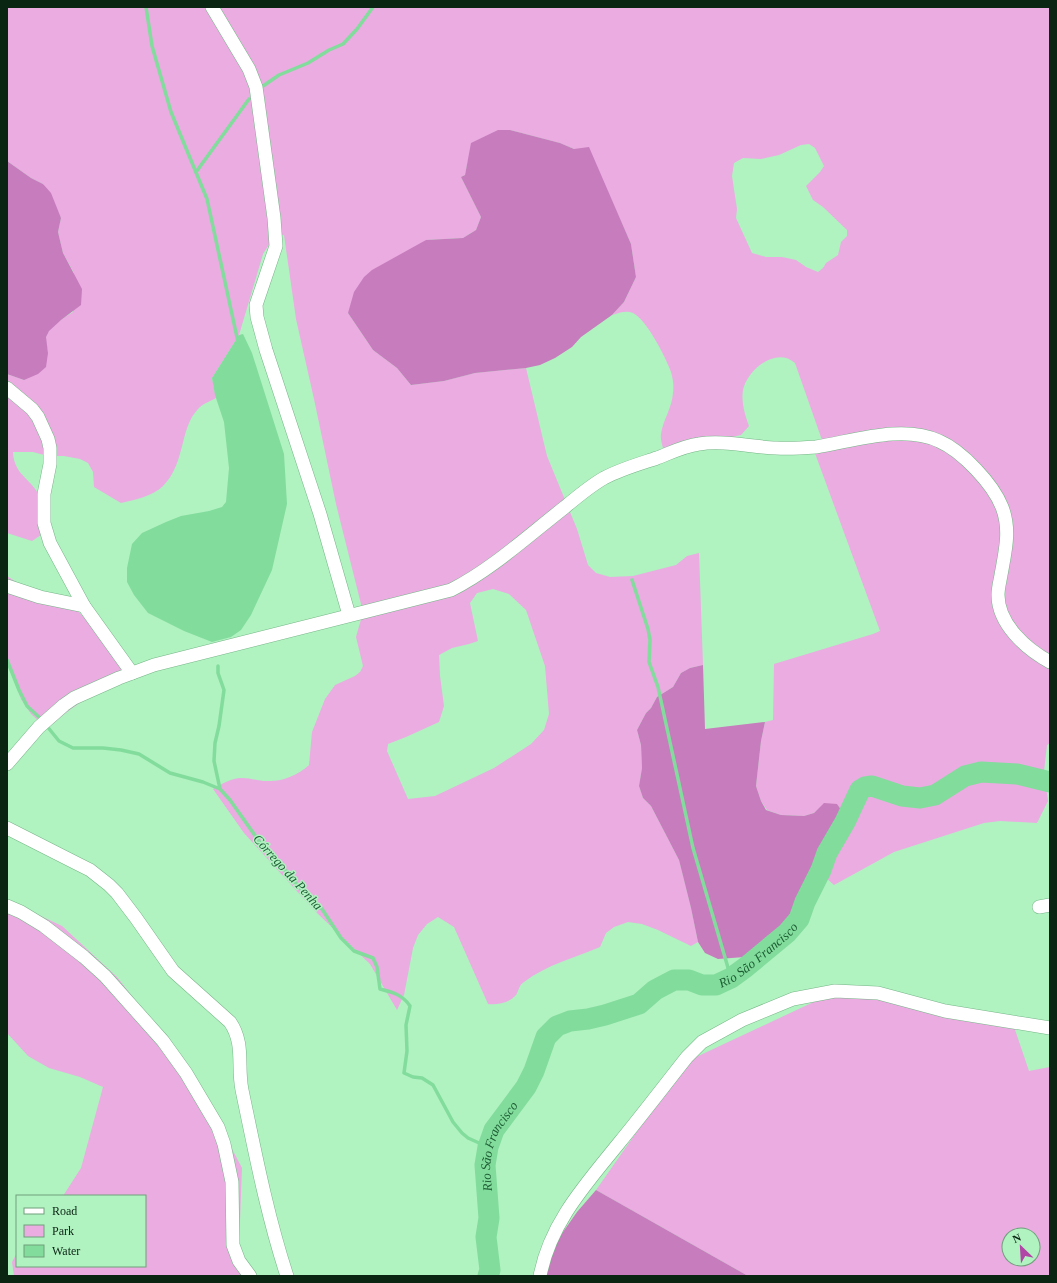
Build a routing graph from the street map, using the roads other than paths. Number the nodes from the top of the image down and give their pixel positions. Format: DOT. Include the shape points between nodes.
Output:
graph roads {
  1 [pos="212,7"];
  2 [pos="7,388"];
  3 [pos="7,586"];
  4 [pos="84,606"];
  5 [pos="349,615"];
  6 [pos="1050,662"];
  7 [pos="132,673"];
  8 [pos="7,764"];
  9 [pos="7,828"];
  10 [pos="7,906"];
  11 [pos="1050,1028"];
  12 [pos="250,1276"];
  13 [pos="287,1276"];
  14 [pos="540,1276"];
  1 -- 5 [label="street" via="249,70 256,87 276,240 256,305 257,317 320,514"];
  2 -- 4 [label="street" via="32,409 48,439 50,464 44,494 44,523 50,543"];
  3 -- 4 [label="street" via="40,597"];
  4 -- 7 [label="street"];
  5 -- 6 [label="street" via="451,590 478,575 604,478 688,446 712,443 776,448 814,447 890,434 906,434 939,440 955,450 969,462 995,493 1003,509 1007,526 1007,542 998,594 999,605 1014,633 1029,648"];
  5 -- 7 [label="street" via="154,665"];
  7 -- 8 [label="street" via="74,698 64,705 42,724"];
  9 -- 13 [label="street" via="90,870 109,885 118,893 173,971 234,1028 240,1045 242,1087 263,1188"];
  10 -- 12 [label="street" via="44,926 84,956 163,1041 186,1074 218,1127 224,1144 232,1182 233,1245 239,1261"];
  11 -- 14 [label="street" via="945,1011 878,993 835,992 793,999 742,1020 702,1042 687,1056 579,1192 556,1228 546,1250"];
}
